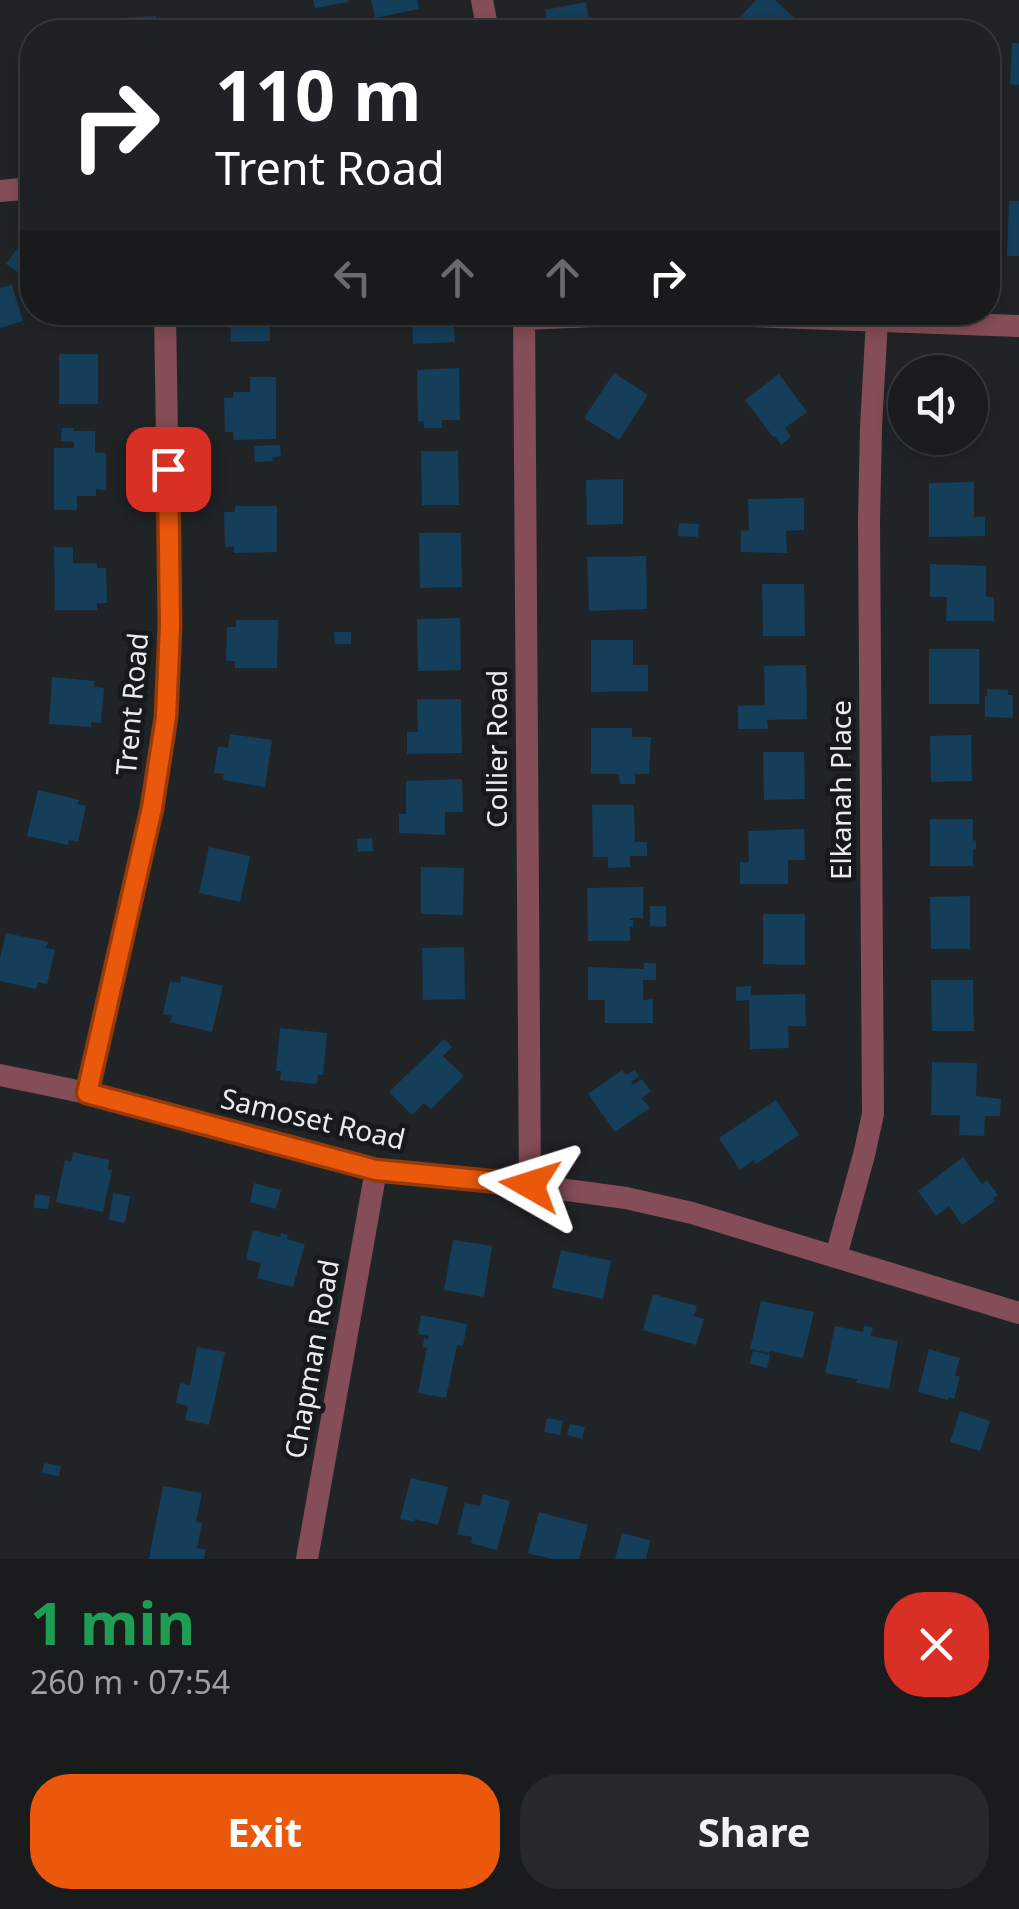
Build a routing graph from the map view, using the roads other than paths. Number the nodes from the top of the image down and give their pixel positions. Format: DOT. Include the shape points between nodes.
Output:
graph roads {
  1 [pos="165,325"];
  2 [pos="524,325"];
  3 [pos="877,325"];
  4 [pos="0,1075"];
  5 [pos="87,1093"];
  6 [pos="376,1170"];
  7 [pos="530,1185"];
  8 [pos="836,1256"];
  9 [pos="1019,1313"];
  10 [pos="313,1558"];
  1 -- 5 [label="street, Trent Road" via="166,717 152,808"];
  2 -- 7 [label="street, Collier Road"];
  3 -- 8 [label="street, Elkanah Place" via="869,520 872,1114"];
  4 -- 5 [label="street, Samoset Road"];
  5 -- 6 [label="street, Samoset Road"];
  6 -- 7 [label="street, Samoset Road"];
  6 -- 10 [label="street, Chapman Road"];
  7 -- 8 [label="street, Samoset Road" via="692,1213"];
  8 -- 9 [label="street, Samoset Road"];
}
